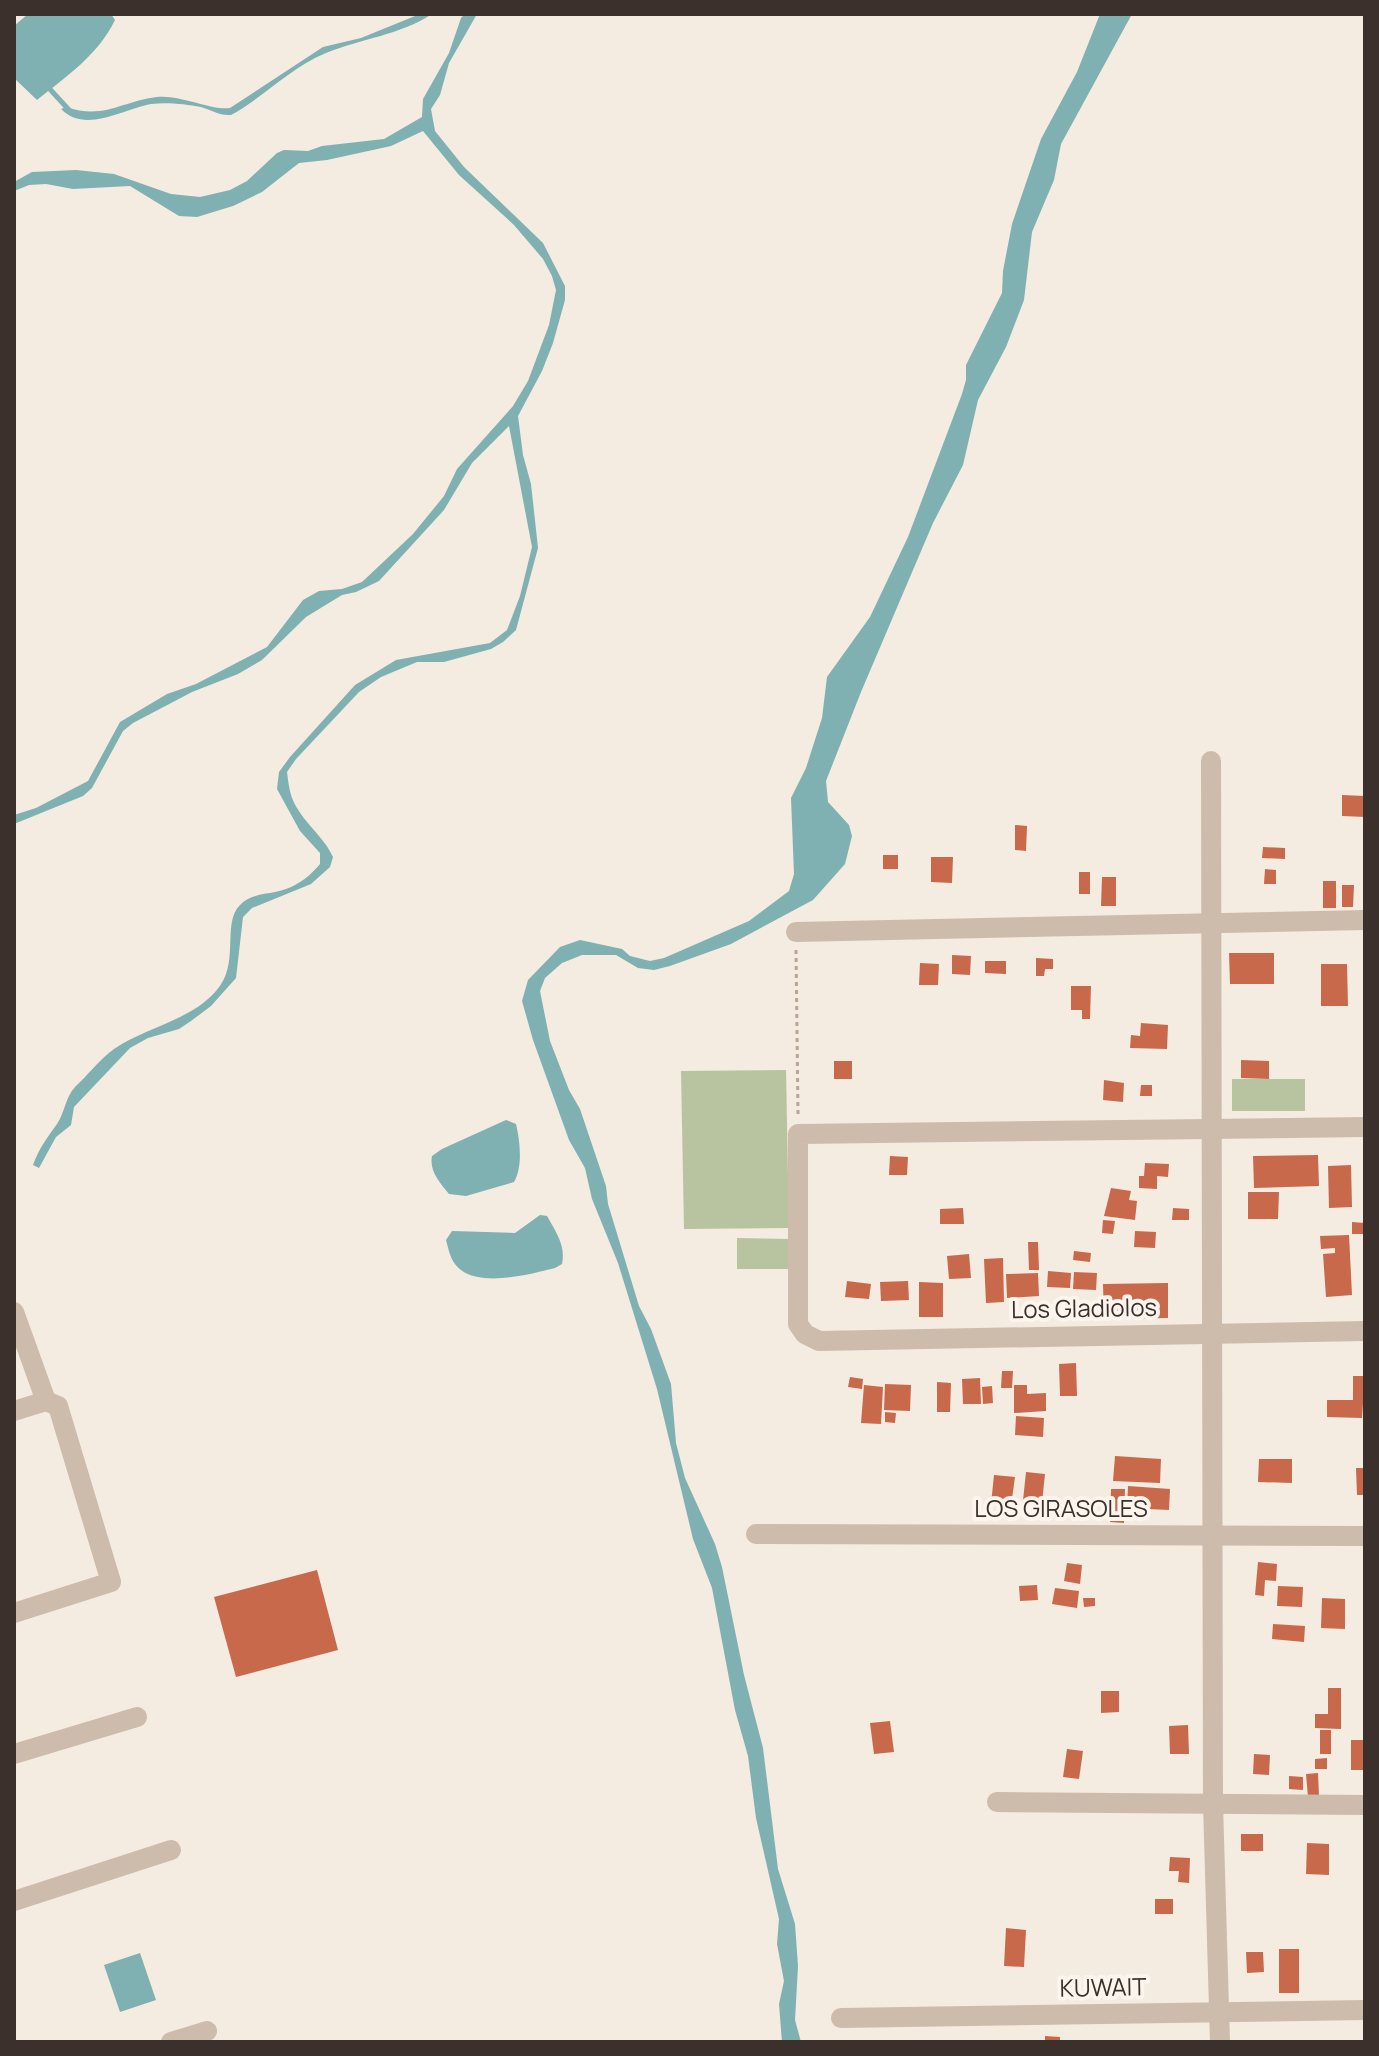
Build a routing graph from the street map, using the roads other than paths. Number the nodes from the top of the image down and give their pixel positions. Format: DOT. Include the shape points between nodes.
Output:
graph roads {
  1 [pos="1211,761"];
  2 [pos="1365,920"];
  3 [pos="1211,922"];
  4 [pos="796,932"];
  5 [pos="1365,1127"];
  6 [pos="1212,1131"];
  7 [pos="14,1312"];
  8 [pos="1365,1331"];
  9 [pos="1212,1333"];
  10 [pos="46,1401"];
  11 [pos="14,1411"];
  12 [pos="756,1534"];
  13 [pos="1211,1536"];
  14 [pos="1365,1536"];
  15 [pos="14,1613"];
  16 [pos="137,1717"];
  17 [pos="14,1754"];
  18 [pos="997,1802"];
  19 [pos="1213,1804"];
  20 [pos="1365,1805"];
  21 [pos="171,1850"];
  22 [pos="14,1901"];
  23 [pos="1365,2010"];
  24 [pos="1221,2012"];
  25 [pos="841,2018"];
  26 [pos="207,2031"];
  27 [pos="171,2042"];
  28 [pos="1220,2042"];
  1 -- 3 [label="street"];
  2 -- 3 [label="street"];
  3 -- 4 [label="street"];
  3 -- 6 [label="street"];
  5 -- 6 [label="street"];
  6 -- 9 [label="street"];
  6 -- 9 [label="street, Los Gladiolos" via="798,1134 798,1324 819,1341"];
  7 -- 10 [label="street"];
  8 -- 9 [label="street, Los Gladiolos"];
  9 -- 13 [label="street"];
  10 -- 11 [label="street"];
  10 -- 15 [label="street" via="58,1406 111,1582"];
  12 -- 13 [label="street, LOS GIRASOLES"];
  13 -- 14 [label="street, LOS GIRASOLES"];
  13 -- 19 [label="street"];
  16 -- 17 [label="street"];
  18 -- 19 [label="street"];
  19 -- 20 [label="street"];
  19 -- 24 [label="street"];
  21 -- 22 [label="street"];
  23 -- 24 [label="street, KUWAIT"];
  24 -- 25 [label="street, KUWAIT"];
  24 -- 28 [label="street"];
  26 -- 27 [label="street"];
}
